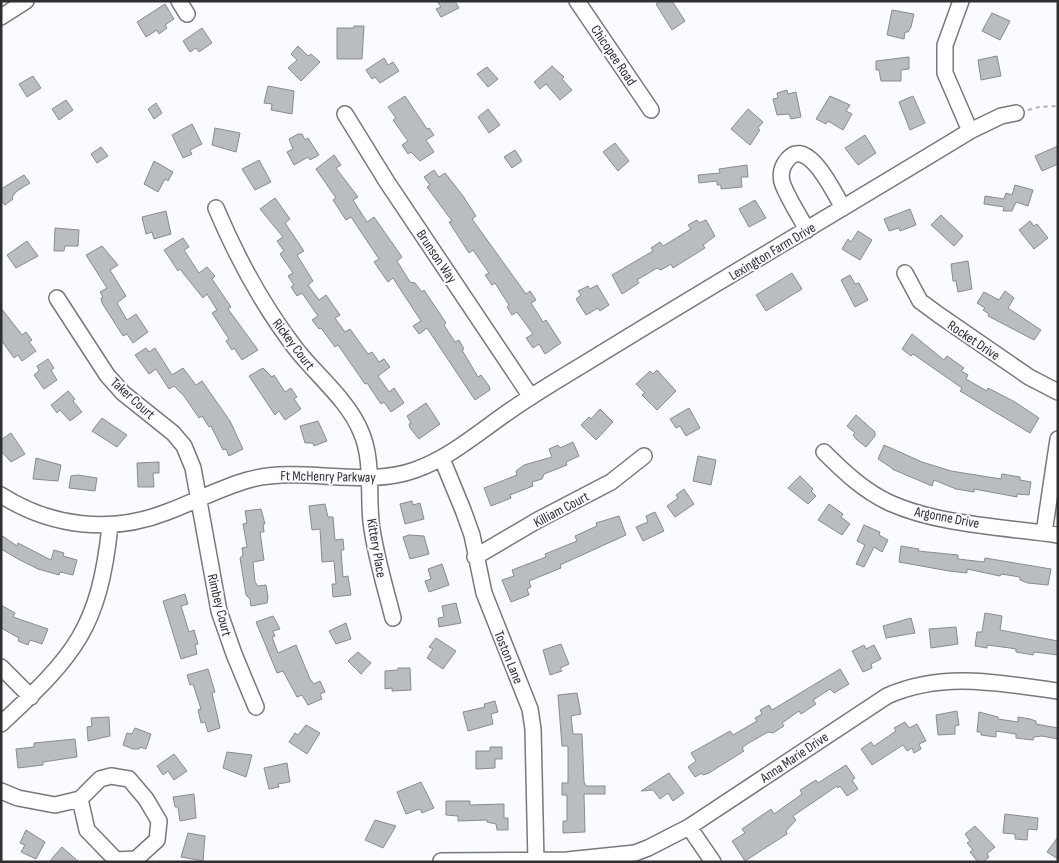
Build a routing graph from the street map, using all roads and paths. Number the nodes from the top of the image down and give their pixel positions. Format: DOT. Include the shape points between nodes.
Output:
graph roads {
  1 [pos="26,1"];
  2 [pos="179,1"];
  3 [pos="577,1"];
  4 [pos="961,1"];
  5 [pos="187,14"];
  6 [pos="1,17"];
  7 [pos="1058,106"];
  8 [pos="651,110"];
  9 [pos="1016,113"];
  10 [pos="345,114"];
  11 [pos="970,131"];
  12 [pos="216,208"];
  13 [pos="843,208"];
  14 [pos="807,230"];
  15 [pos="904,273"];
  16 [pos="57,298"];
  17 [pos="1058,392"];
  18 [pos="531,397"];
  19 [pos="1058,438"];
  20 [pos="824,452"];
  21 [pos="644,456"];
  22 [pos="442,459"];
  23 [pos="369,477"];
  24 [pos="1,495"];
  25 [pos="199,499"];
  26 [pos="110,526"];
  27 [pos="1051,534"];
  28 [pos="475,557"];
  29 [pos="394,618"];
  30 [pos="1,666"];
  31 [pos="1058,692"];
  32 [pos="30,697"];
  33 [pos="256,707"];
  34 [pos="1,724"];
  35 [pos="1,791"];
  36 [pos="80,799"];
  37 [pos="689,826"];
  38 [pos="536,861"];
  39 [pos="441,862"];
  40 [pos="713,862"];
  1 -- 6 [label="street"];
  2 -- 5 [label="street"];
  3 -- 8 [label="street, Chicopee Road"];
  4 -- 11 [label="street" via="945,45 944,72"];
  7 -- 9 [label="path" via="1039,106"];
  9 -- 11 [label="street, Lexington Farm Drive"];
  10 -- 18 [label="street, Brunson Way"];
  11 -- 13 [label="street, Lexington Farm Drive"];
  12 -- 23 [label="street, Rickey Court" via="230,242 263,302 300,354 354,418 366,447"];
  13 -- 14 [label="street, Lexington Farm Drive"];
  13 -- 14 [label="street" via="817,164 805,155 788,158 782,168 782,184"];
  14 -- 18 [label="street, Lexington Farm Drive"];
  15 -- 17 [label="street, Rocket Drive" via="920,301 938,316 1028,377"];
  16 -- 25 [label="street, Taker Court" via="107,375 123,393 174,433 184,446 193,468"];
  18 -- 22 [label="street, Ft McHenry Parkway"];
  19 -- 27 [label="street"];
  20 -- 27 [label="street, Argonne Drive" via="863,487 910,511"];
  21 -- 28 [label="street, Killiam Court" via="611,482"];
  22 -- 23 [label="street, Ft McHenry Parkway" via="397,475"];
  22 -- 28 [label="street, Toston Lane" via="472,535"];
  23 -- 25 [label="street, Ft McHenry Parkway" via="263,476 233,484"];
  23 -- 29 [label="street, Kittery Place" via="371,522"];
  24 -- 26 [label="street, Ft McHenry Parkway" via="53,519"];
  25 -- 26 [label="street, Ft McHenry Parkway" via="156,516"];
  25 -- 33 [label="street, Rimbey Court" via="219,611"];
  26 -- 32 [label="street" via="101,588 92,617 63,663"];
  28 -- 38 [label="street, Toston Lane" via="484,593 530,709"];
  30 -- 32 [label="street"];
  31 -- 37 [label="street, Anna Marie Drive" via="957,679 920,684 897,692"];
  32 -- 34 [label="street"];
  35 -- 36 [label="street" via="18,798 56,805"];
  36 -- 36 [label="street" via="86,830 116,860 136,859 157,840 159,821 129,780 112,776 100,779"];
  37 -- 38 [label="street, Anna Marie Drive" via="665,841 635,853"];
  37 -- 40 [label="street"];
  38 -- 39 [label="street, Anna Marie Drive"];
}
